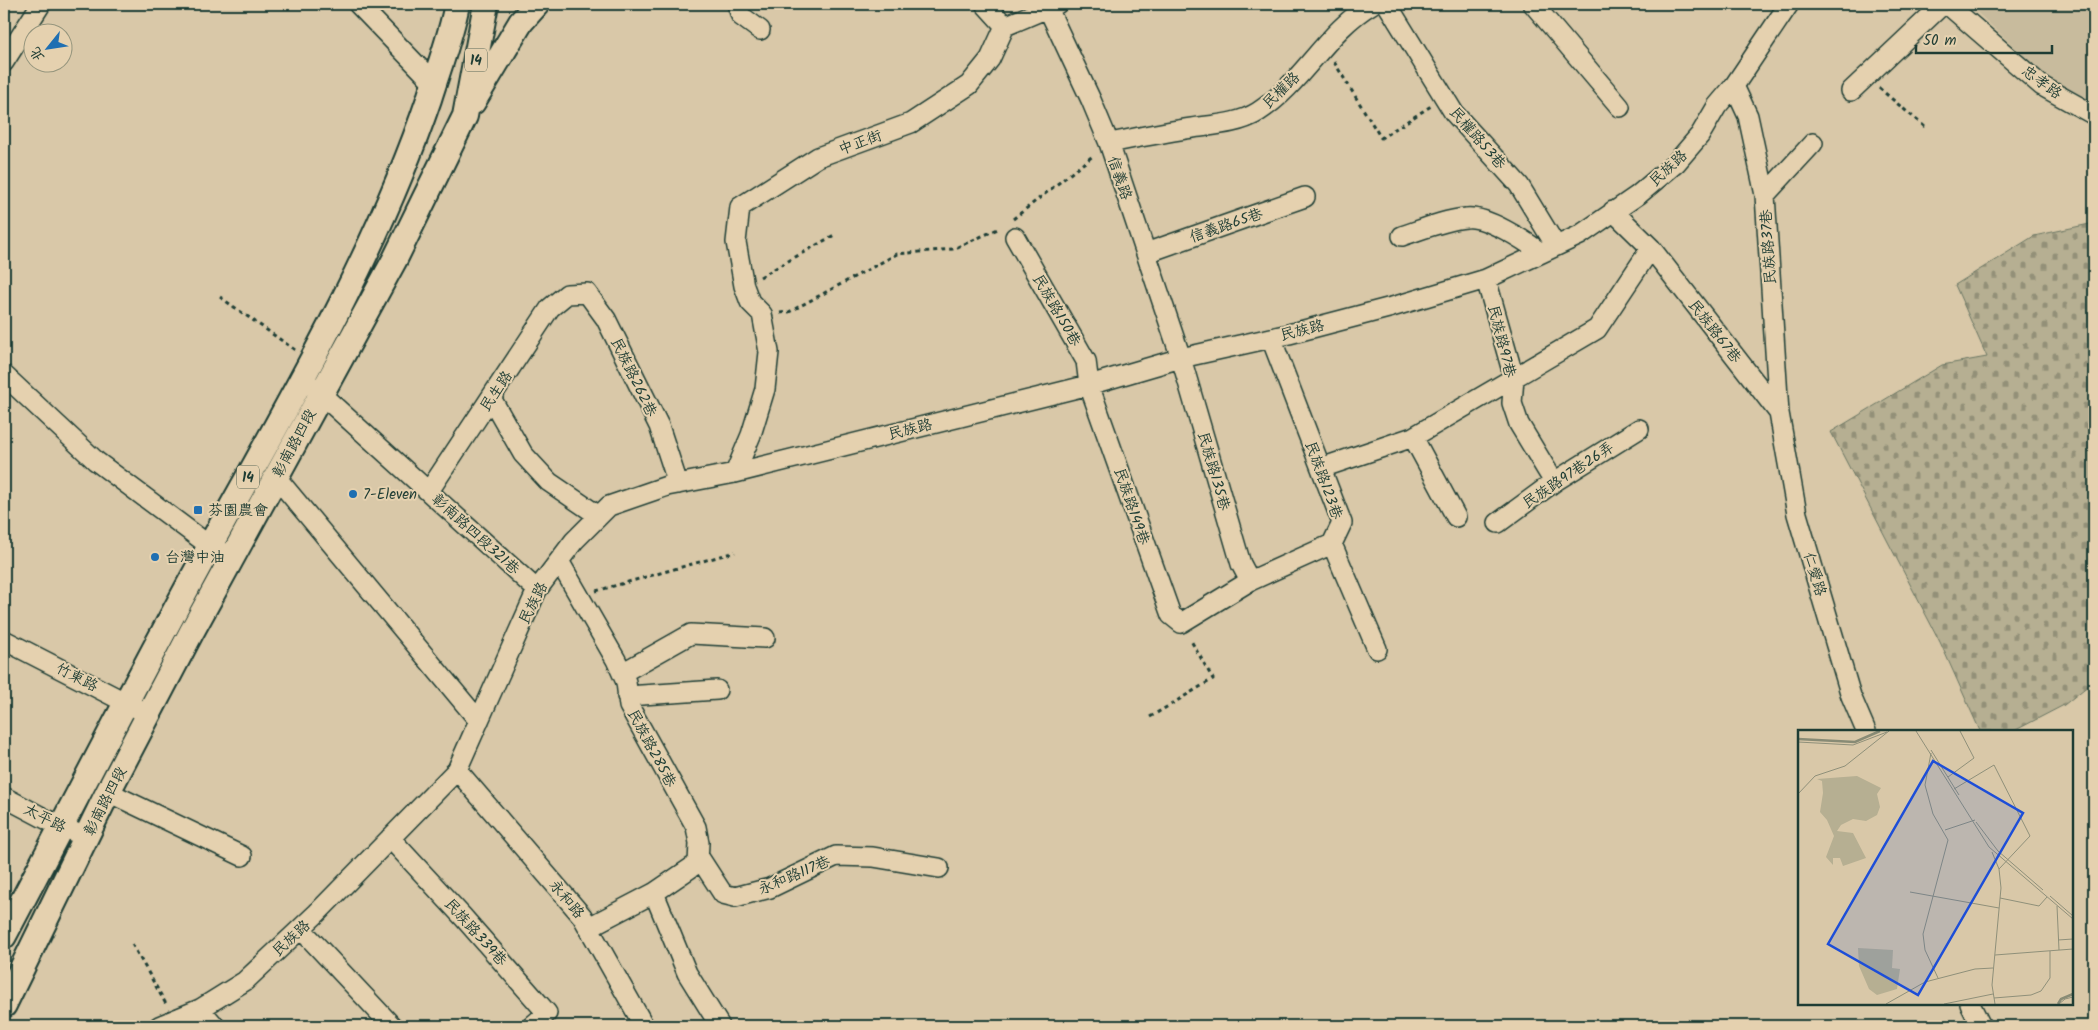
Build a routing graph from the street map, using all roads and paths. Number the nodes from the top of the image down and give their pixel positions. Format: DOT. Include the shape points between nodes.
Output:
graph roads {
  1 [pos="41,4"];
  2 [pos="358,4"];
  3 [pos="458,4"];
  4 [pos="486,4"];
  5 [pos="537,4"];
  6 [pos="737,4"];
  7 [pos="985,4"];
  8 [pos="1372,4"];
  9 [pos="1387,4"];
  10 [pos="1533,4"];
  11 [pos="1789,4"];
  12 [pos="1944,4"];
  13 [pos="1947,4"];
  14 [pos="1051,5"];
  15 [pos="1353,9"];
  16 [pos="1005,26"];
  17 [pos="760,30"];
  18 [pos="1323,45"];
  19 [pos="4,62"];
  20 [pos="1866,77"];
  21 [pos="434,83"];
  22 [pos="1734,86"];
  23 [pos="1851,91"];
  24 [pos="1444,97"];
  25 [pos="1620,106"];
  26 [pos="2094,115"];
  27 [pos="465,116"];
  28 [pos="1925,127"];
  29 [pos="1108,143"];
  30 [pos="1813,143"];
  31 [pos="1765,195"];
  32 [pos="1305,197"];
  33 [pos="1613,211"];
  34 [pos="836,234"];
  35 [pos="1402,236"];
  36 [pos="1015,237"];
  37 [pos="1651,248"];
  38 [pos="1548,249"];
  39 [pos="1146,253"];
  40 [pos="1486,279"];
  41 [pos="744,286"];
  42 [pos="568,294"];
  43 [pos="220,297"];
  44 [pos="762,314"];
  45 [pos="1271,338"];
  46 [pos="1181,358"];
  47 [pos="4,375"];
  48 [pos="312,378"];
  49 [pos="1514,378"];
  50 [pos="1089,385"];
  51 [pos="491,398"];
  52 [pos="1779,413"];
  53 [pos="1639,429"];
  54 [pos="1413,437"];
  55 [pos="1321,468"];
  56 [pos="735,473"];
  57 [pos="276,477"];
  58 [pos="1554,482"];
  59 [pos="678,484"];
  60 [pos="429,492"];
  61 [pos="599,516"];
  62 [pos="1456,517"];
  63 [pos="1498,523"];
  64 [pos="1332,544"];
  65 [pos="210,546"];
  66 [pos="735,552"];
  67 [pos="232,558"];
  68 [pos="559,561"];
  69 [pos="1250,581"];
  70 [pos="537,590"];
  71 [pos="579,595"];
  72 [pos="1180,623"];
  73 [pos="765,638"];
  74 [pos="4,640"];
  75 [pos="1377,649"];
  76 [pos="622,673"];
  77 [pos="717,690"];
  78 [pos="628,696"];
  79 [pos="126,702"];
  80 [pos="150,715"];
  81 [pos="1150,717"];
  82 [pos="479,721"];
  83 [pos="1866,730"];
  84 [pos="457,770"];
  85 [pos="108,792"];
  86 [pos="4,797"];
  87 [pos="61,827"];
  88 [pos="87,837"];
  89 [pos="390,838"];
  90 [pos="242,856"];
  91 [pos="699,857"];
  92 [pos="939,868"];
  93 [pos="654,893"];
  94 [pos="589,927"];
  95 [pos="300,929"];
  96 [pos="4,936"];
  97 [pos="132,944"];
  98 [pos="4,1005"];
  99 [pos="1970,1005"];
  100 [pos="200,1009"];
  101 [pos="167,1023"];
  102 [pos="215,1026"];
  103 [pos="392,1026"];
  104 [pos="532,1026"];
  105 [pos="644,1026"];
  106 [pos="720,1026"];
  107 [pos="1981,1026"];
  1 -- 19 [label="street"];
  2 -- 21 [label="street"];
  3 -- 21 [label="main road, 彰南路四段 / 14"];
  4 -- 27 [label="main road, 彰南路四段 / 14"];
  5 -- 27 [label="main road" via="521,22"];
  6 -- 17 [label="street" via="741,16"];
  7 -- 16 [label="street"];
  8 -- 15 [label="street, 民權路"];
  9 -- 24 [label="street, 民權路53巷"];
  10 -- 25 [label="street"];
  11 -- 22 [label="street, 民族路"];
  12 -- 20 [label="street"];
  13 -- 26 [label="street, 忠孝路" via="2042,86"];
  14 -- 16 [label="street"];
  14 -- 29 [label="street, 信義路"];
  15 -- 18 [label="street, 民權路"];
  16 -- 41 [label="street, 中正街" via="990,59 969,85 910,123 818,157 740,207 736,242"];
  18 -- 24 [label="path" via="1381,138"];
  18 -- 29 [label="street, 民權路" via="1280,95 1257,113 1228,123"];
  20 -- 23 [label="street"];
  20 -- 28 [label="path"];
  21 -- 48 [label="main road, 彰南路四段 / 14" via="416,137"];
  22 -- 31 [label="street, 民族路37巷" via="1748,116"];
  22 -- 33 [label="street, 民族路" via="1676,163"];
  24 -- 38 [label="street, 民權路53巷" via="1454,113 1519,185"];
  27 -- 48 [label="main road, 彰南路四段 / 14" via="395,259"];
  29 -- 39 [label="street, 信義路"];
  29 -- 44 [label="path" via="1000,228 953,248 897,254 789,312"];
  30 -- 31 [label="street"];
  31 -- 52 [label="street, 民族路37巷"];
  32 -- 39 [label="street, 信義路65巷"];
  33 -- 37 [label="street, 民族路67巷"];
  33 -- 38 [label="street, 民族路" via="1580,234"];
  34 -- 41 [label="path"];
  35 -- 38 [label="street" via="1468,217 1488,222"];
  36 -- 50 [label="street, 民族路150巷" via="1086,361"];
  37 -- 49 [label="street" via="1597,329"];
  37 -- 52 [label="street, 民族路67巷"];
  38 -- 40 [label="street, 民族路"];
  39 -- 46 [label="street, 信義路"];
  40 -- 45 [label="street, 民族路"];
  40 -- 49 [label="street, 民族路97巷"];
  41 -- 44 [label="street, 中正街" via="750,302"];
  42 -- 51 [label="street, 民生路" via="550,308"];
  42 -- 59 [label="street, 民族路262巷" via="587,293 606,319 659,426"];
  43 -- 48 [label="path"];
  44 -- 56 [label="street" via="769,352 765,389"];
  45 -- 46 [label="street, 民族路"];
  45 -- 55 [label="street, 民族路123巷"];
  46 -- 50 [label="street, 民族路"];
  46 -- 69 [label="street, 民族路135巷" via="1241,564"];
  47 -- 65 [label="street" via="96,461"];
  48 -- 57 [label="main road, 彰南路四段 / 14"];
  48 -- 60 [label="street, 彰南路四段321巷"];
  48 -- 65 [label="main road, 彰南路四段 / 14"];
  49 -- 54 [label="street"];
  49 -- 58 [label="street, 民族路97巷" via="1512,402 1519,424"];
  50 -- 56 [label="street, 民族路"];
  50 -- 72 [label="street, 民族路149巷" via="1171,615"];
  51 -- 60 [label="street, 民生路"];
  51 -- 61 [label="street" via="523,454 549,482"];
  52 -- 83 [label="street, 仁愛路" via="1797,514 1852,696"];
  53 -- 58 [label="street, 民族路97巷26弄"];
  54 -- 55 [label="street"];
  54 -- 62 [label="street"];
  55 -- 64 [label="street, 民族路123巷" via="1342,523"];
  56 -- 59 [label="street, 民族路"];
  57 -- 67 [label="main road, 彰南路四段 / 14"];
  57 -- 82 [label="street"];
  58 -- 63 [label="street, 民族路97巷26弄"];
  59 -- 61 [label="street, 民族路" via="609,506"];
  60 -- 70 [label="street, 彰南路四段321巷"];
  61 -- 68 [label="street, 民族路"];
  64 -- 69 [label="street"];
  64 -- 75 [label="street"];
  65 -- 67 [label="street"];
  65 -- 79 [label="main road, 彰南路四段 / 14"];
  66 -- 71 [label="path"];
  67 -- 80 [label="main road, 彰南路四段 / 14"];
  68 -- 70 [label="street, 民族路"];
  68 -- 71 [label="street, 民族路285巷"];
  69 -- 72 [label="street"];
  70 -- 82 [label="street, 民族路"];
  71 -- 76 [label="street, 民族路285巷"];
  72 -- 81 [label="path" via="1213,680"];
  73 -- 76 [label="street" via="691,634"];
  74 -- 79 [label="street, 竹東路"];
  76 -- 78 [label="street, 民族路285巷"];
  77 -- 78 [label="street"];
  78 -- 91 [label="street, 民族路285巷" via="628,706 696,827"];
  79 -- 80 [label="street, 竹東路"];
  79 -- 87 [label="main road, 彰南路四段 / 14"];
  80 -- 85 [label="main road, 彰南路四段 / 14"];
  82 -- 84 [label="street, 民族路"];
  84 -- 89 [label="street, 民族路"];
  84 -- 94 [label="street, 永和路"];
  85 -- 88 [label="main road, 彰南路四段 / 14"];
  85 -- 90 [label="street"];
  86 -- 87 [label="street, 太平路"];
  87 -- 88 [label="street, 太平路"];
  87 -- 96 [label="main road, 彰南路四段 / 14"];
  88 -- 98 [label="main road, 彰南路四段 / 14"];
  89 -- 95 [label="street, 民族路"];
  89 -- 104 [label="street, 民族路339巷" via="547,1013"];
  91 -- 92 [label="street, 永和路117巷" via="723,894 735,897 770,888 836,856 872,857"];
  91 -- 93 [label="street, 永和路" via="698,863"];
  93 -- 94 [label="street, 永和路"];
  93 -- 106 [label="street" via="687,973"];
  94 -- 105 [label="street"];
  95 -- 100 [label="street, 民族路" via="245,981"];
  95 -- 103 [label="street"];
  97 -- 101 [label="path"];
  99 -- 107 [label="street"];
  100 -- 101 [label="street, 民族路"];
  100 -- 102 [label="street"];
}
